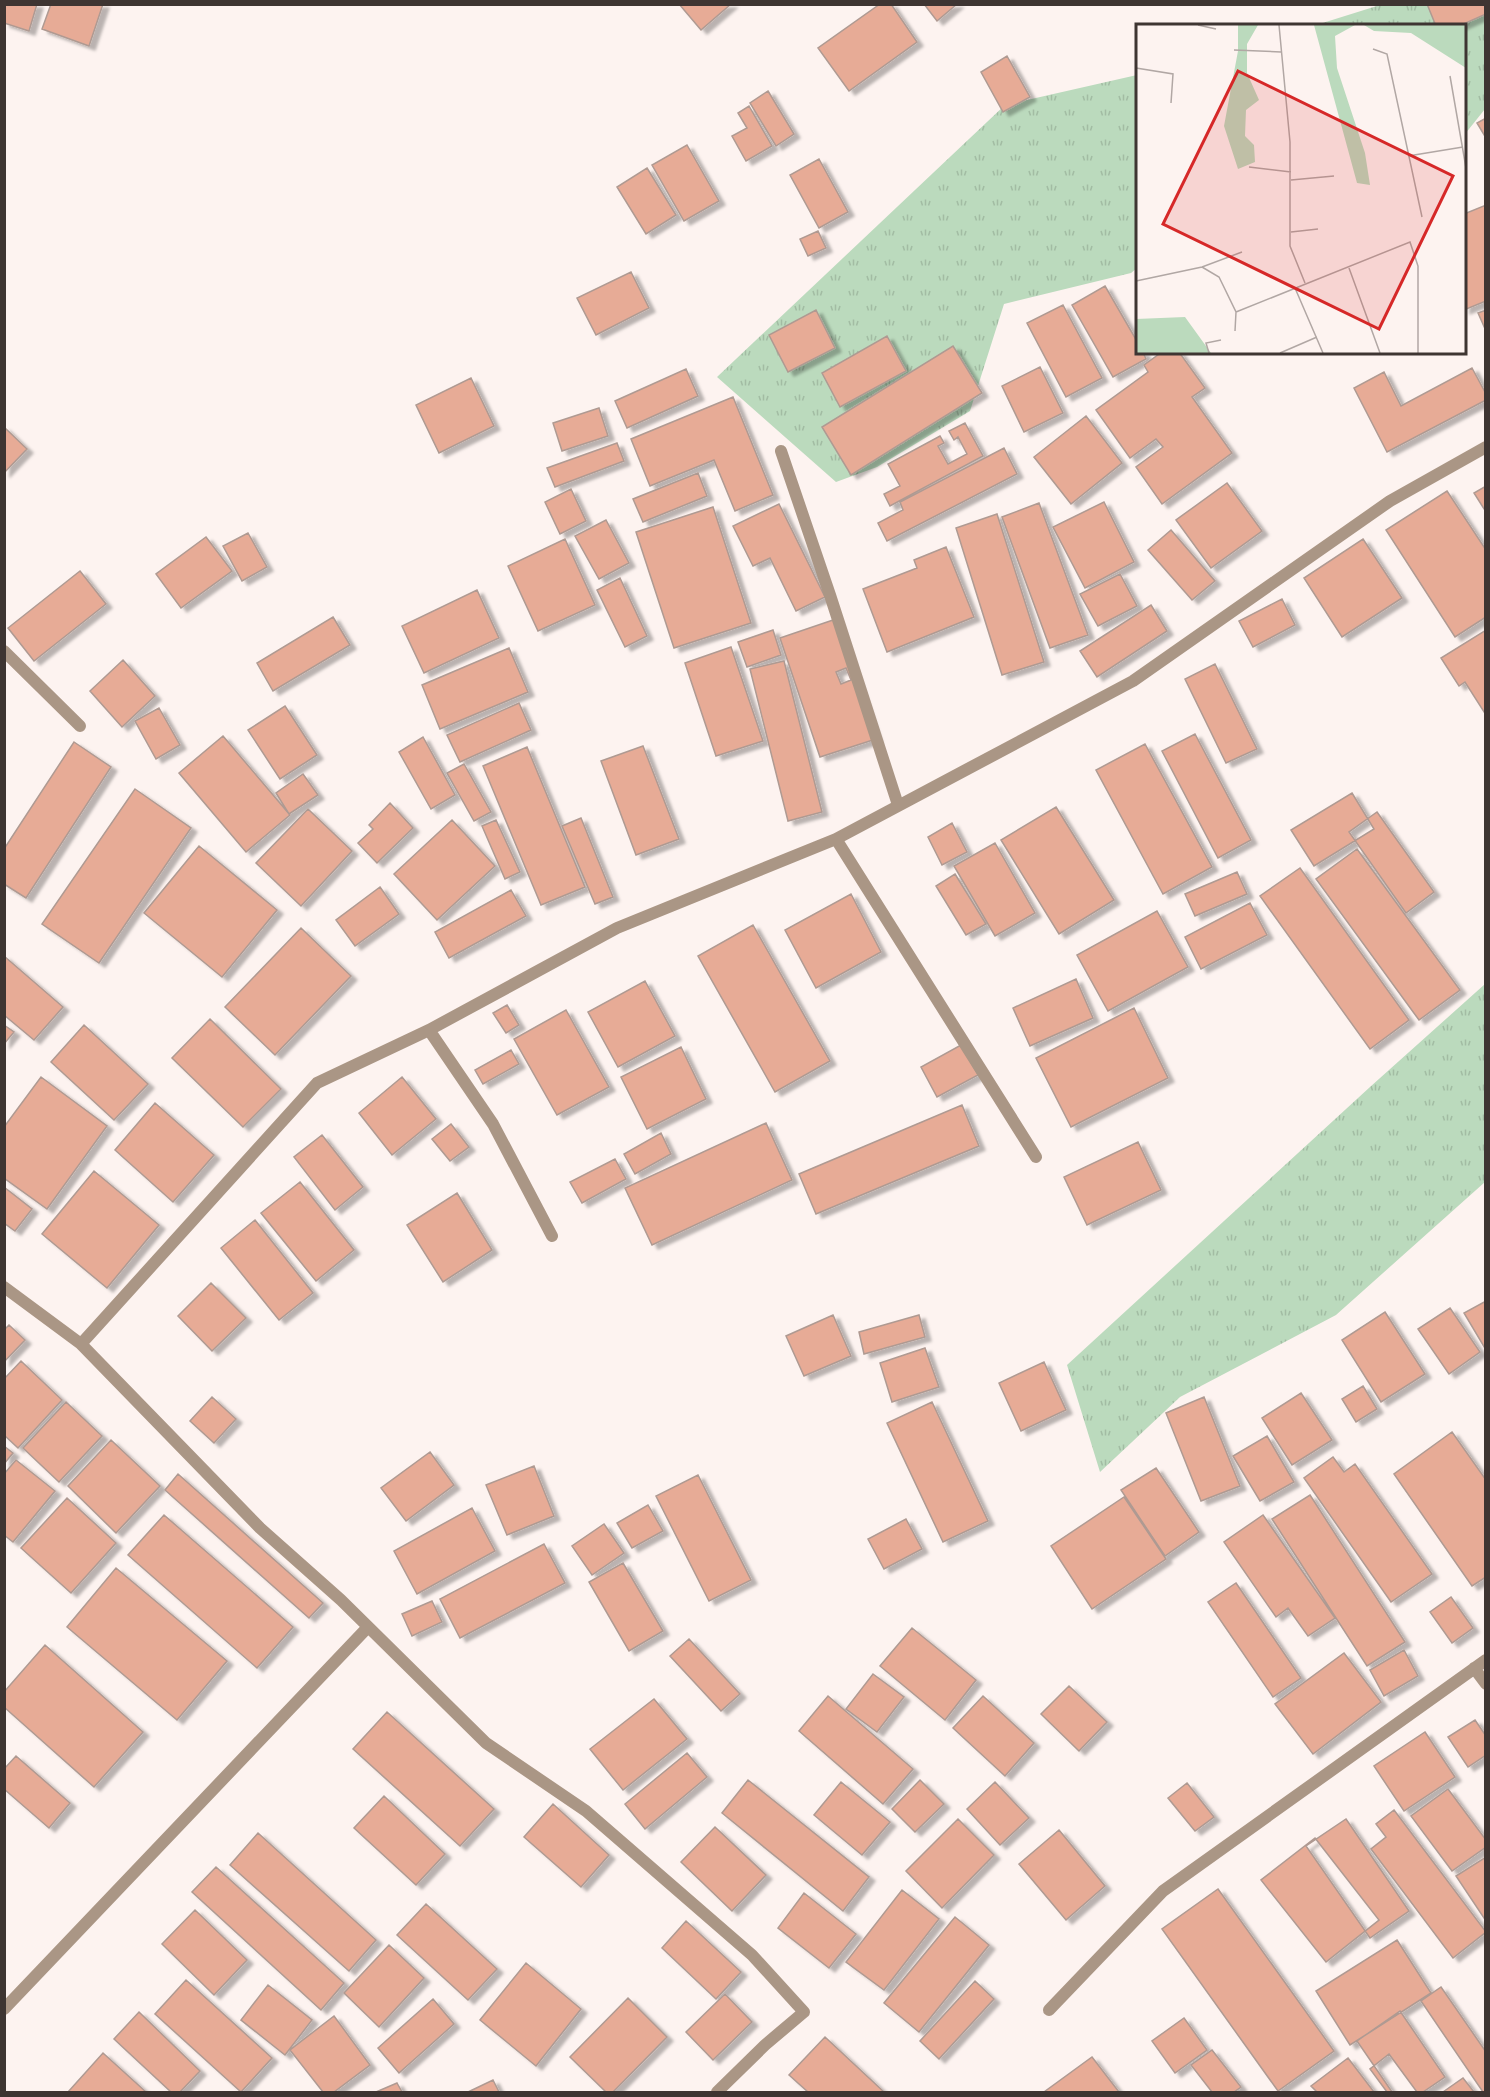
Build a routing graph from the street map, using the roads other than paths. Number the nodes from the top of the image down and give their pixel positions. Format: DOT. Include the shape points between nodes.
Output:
graph roads {
  1 [pos="1485,447"];
  2 [pos="781,451"];
  3 [pos="4,651"];
  4 [pos="80,726"];
  5 [pos="898,805"];
  6 [pos="837,839"];
  7 [pos="429,1030"];
  8 [pos="1036,1157"];
  9 [pos="552,1236"];
  10 [pos="4,1287"];
  11 [pos="81,1344"];
  12 [pos="368,1627"];
  13 [pos="1485,1660"];
  14 [pos="1474,1668"];
  15 [pos="1485,1684"];
  16 [pos="4,2009"];
  17 [pos="1049,2010"];
  18 [pos="717,2092"];
  1 -- 5 [label="street" via="1390,501 1133,681"];
  2 -- 5 [label="street"];
  3 -- 4 [label="street"];
  5 -- 6 [label="street"];
  6 -- 7 [label="street" via="617,928"];
  6 -- 8 [label="street"];
  7 -- 9 [label="street" via="493,1124"];
  7 -- 11 [label="street" via="317,1083"];
  10 -- 11 [label="street"];
  11 -- 12 [label="street" via="261,1528"];
  12 -- 16 [label="street"];
  12 -- 18 [label="street" via="486,1743 586,1811 752,1955 804,2012"];
  13 -- 14 [label="street"];
  14 -- 15 [label="street"];
  14 -- 17 [label="street" via="1163,1891"];
}
